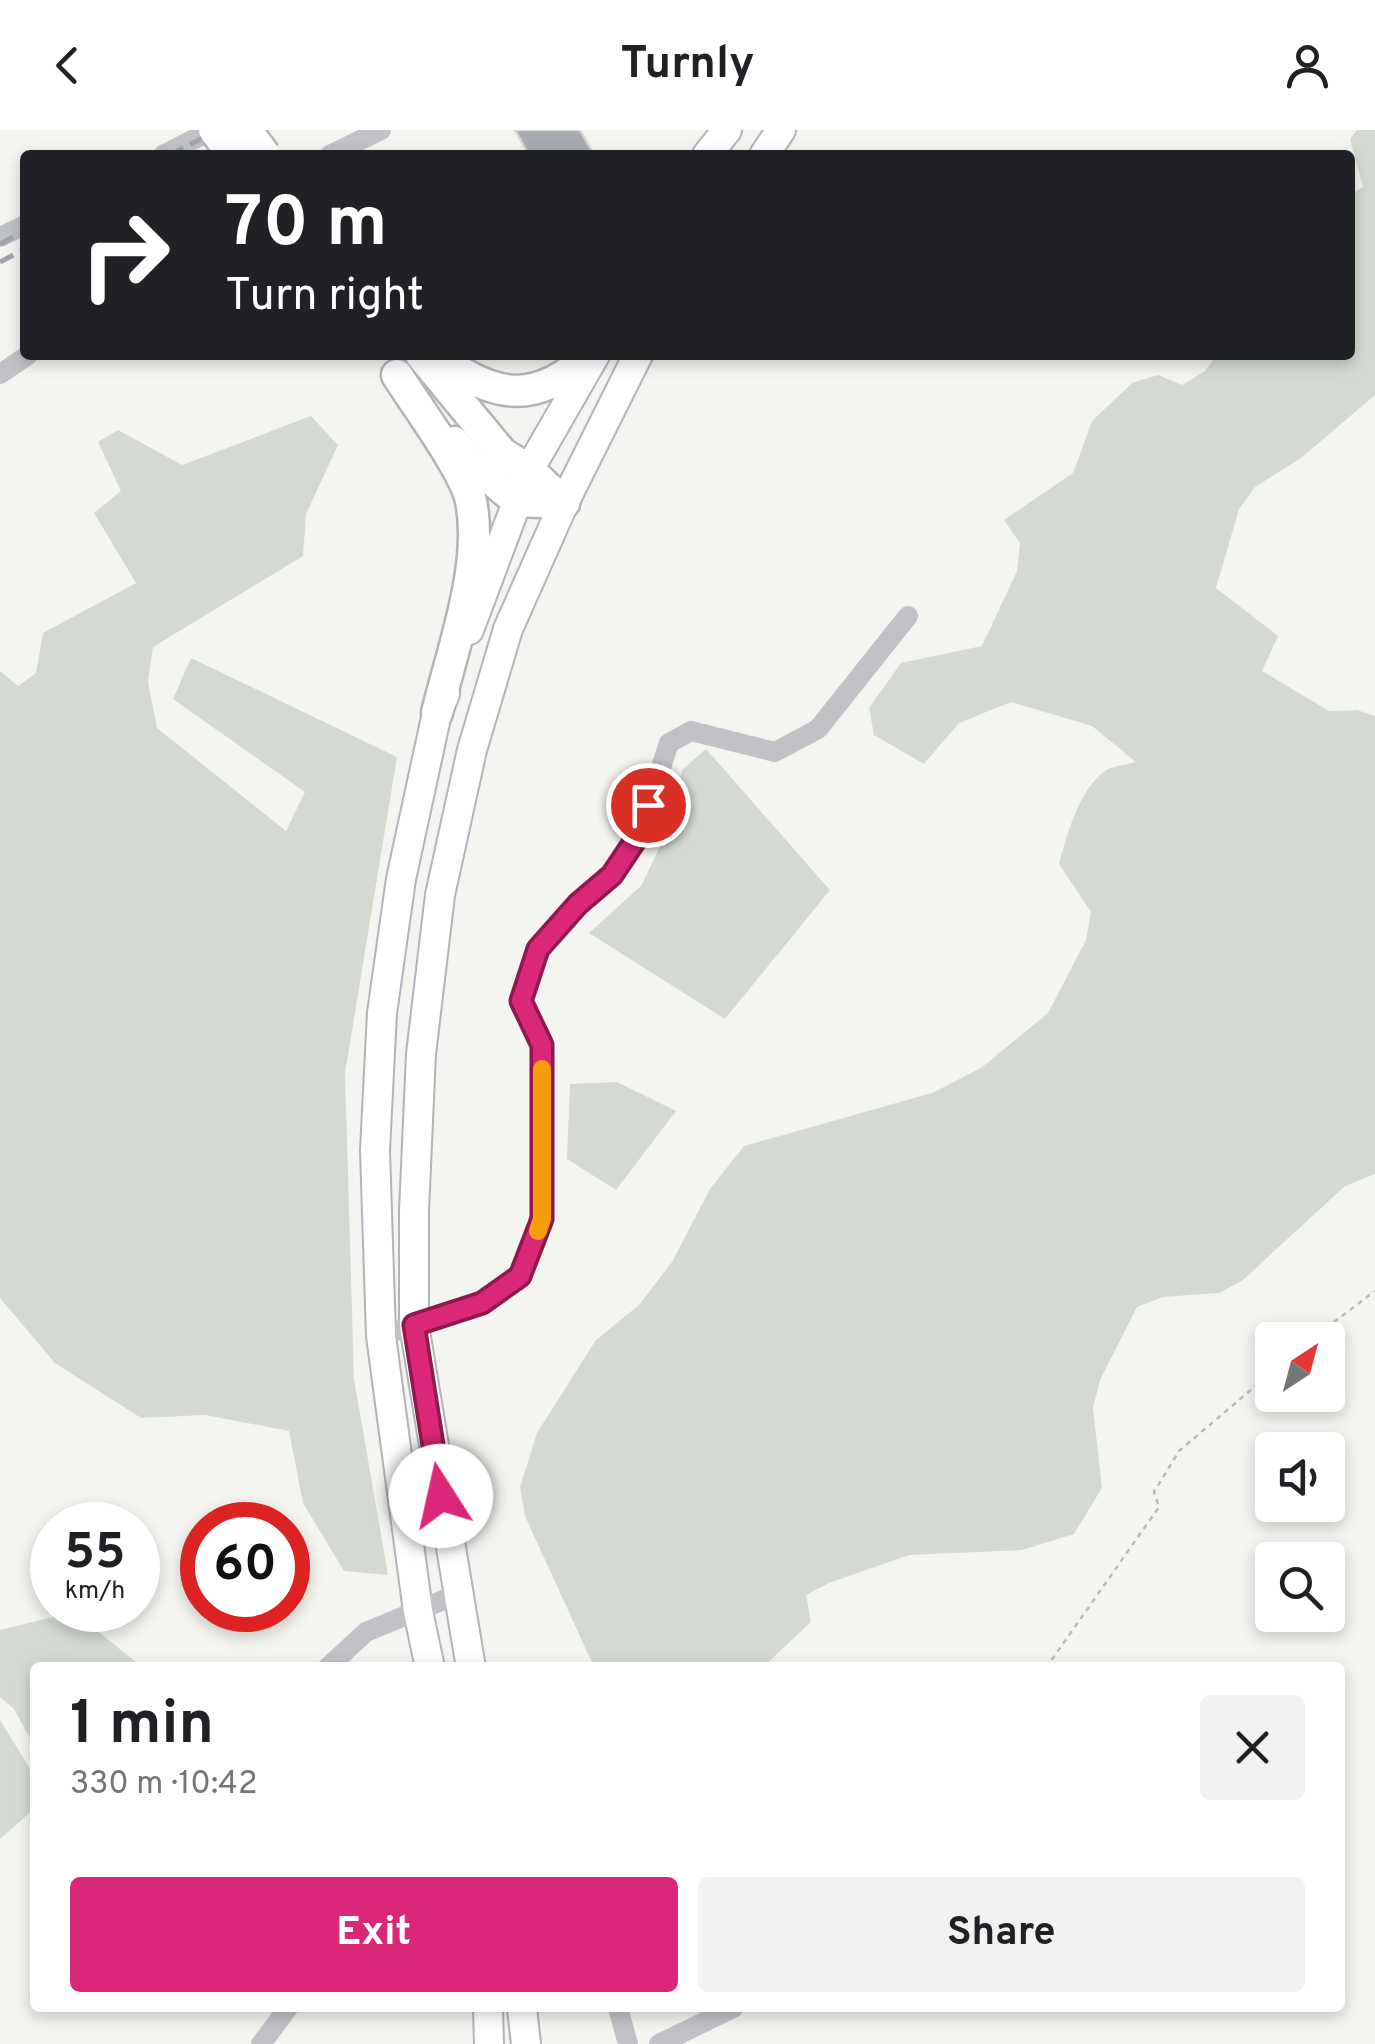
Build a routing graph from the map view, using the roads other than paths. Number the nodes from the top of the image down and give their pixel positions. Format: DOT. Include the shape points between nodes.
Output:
graph roads {
  1 [pos="246,130"];
  2 [pos="380,130"];
  3 [pos="727,130"];
  4 [pos="208,131"];
  5 [pos="172,150"];
  6 [pos="228,150"];
  7 [pos="261,150"];
  8 [pos="340,150"];
  9 [pos="709,150"];
  10 [pos="425,360"];
  11 [pos="443,360"];
  12 [pos="585,360"];
  13 [pos="589,360"];
  14 [pos="636,360"];
  15 [pos="389,365"];
  16 [pos="529,470"];
  17 [pos="517,501"];
  18 [pos="564,503"];
  19 [pos="908,616"];
  20 [pos="437,714"];
  21 [pos="414,1325"];
  22 [pos="381,1336"];
  23 [pos="458,1594"];
  24 [pos="418,1612"];
  25 [pos="333,1662"];
  26 [pos="429,1662"];
  27 [pos="471,1662"];
  28 [pos="285,2012"];
  29 [pos="488,2012"];
  30 [pos="522,2012"];
  31 [pos="619,2012"];
  32 [pos="725,2012"];
  33 [pos="261,2044"];
  34 [pos="489,2044"];
  35 [pos="526,2044"];
  36 [pos="628,2044"];
  37 [pos="658,2044"];
  1 -- 7 [label="highway, bridge"];
  2 -- 8 [label="street"];
  3 -- 9 [label="main road"];
  4 -- 5 [label="street"];
  4 -- 6 [label="highway, bridge"];
  10 -- 16 [label="highway" via="502,453"];
  11 -- 12 [label="highway" via="479,384 528,392"];
  13 -- 16 [label="main road"];
  14 -- 18 [label="main road"];
  15 -- 17 [label="highway" via="473,464"];
  15 -- 20 [label="highway" via="471,498 474,552"];
  16 -- 17 [label="main road"];
  16 -- 18 [label="highway"];
  17 -- 18 [label="highway"];
  17 -- 20 [label="main road"];
  18 -- 21 [label="main road" via="508,629 472,750 440,896 421,1054"];
  19 -- 21 [label="street" via="818,729 804,737 775,752 691,731 669,743 638,836 612,875 538,949 521,1001 542,1045 542,1219 520,1276 482,1303"];
  20 -- 22 [label="main road" via="401,879 382,1014 375,1150"];
  21 -- 22 [label="street"];
  21 -- 23 [label="main road"];
  22 -- 24 [label="main road"];
  23 -- 24 [label="street"];
  23 -- 27 [label="main road"];
  24 -- 25 [label="street" via="366,1632"];
  24 -- 26 [label="main road"];
  28 -- 33 [label="street"];
  29 -- 34 [label="main road"];
  30 -- 35 [label="main road"];
  31 -- 36 [label="street"];
  32 -- 37 [label="street"];
}
